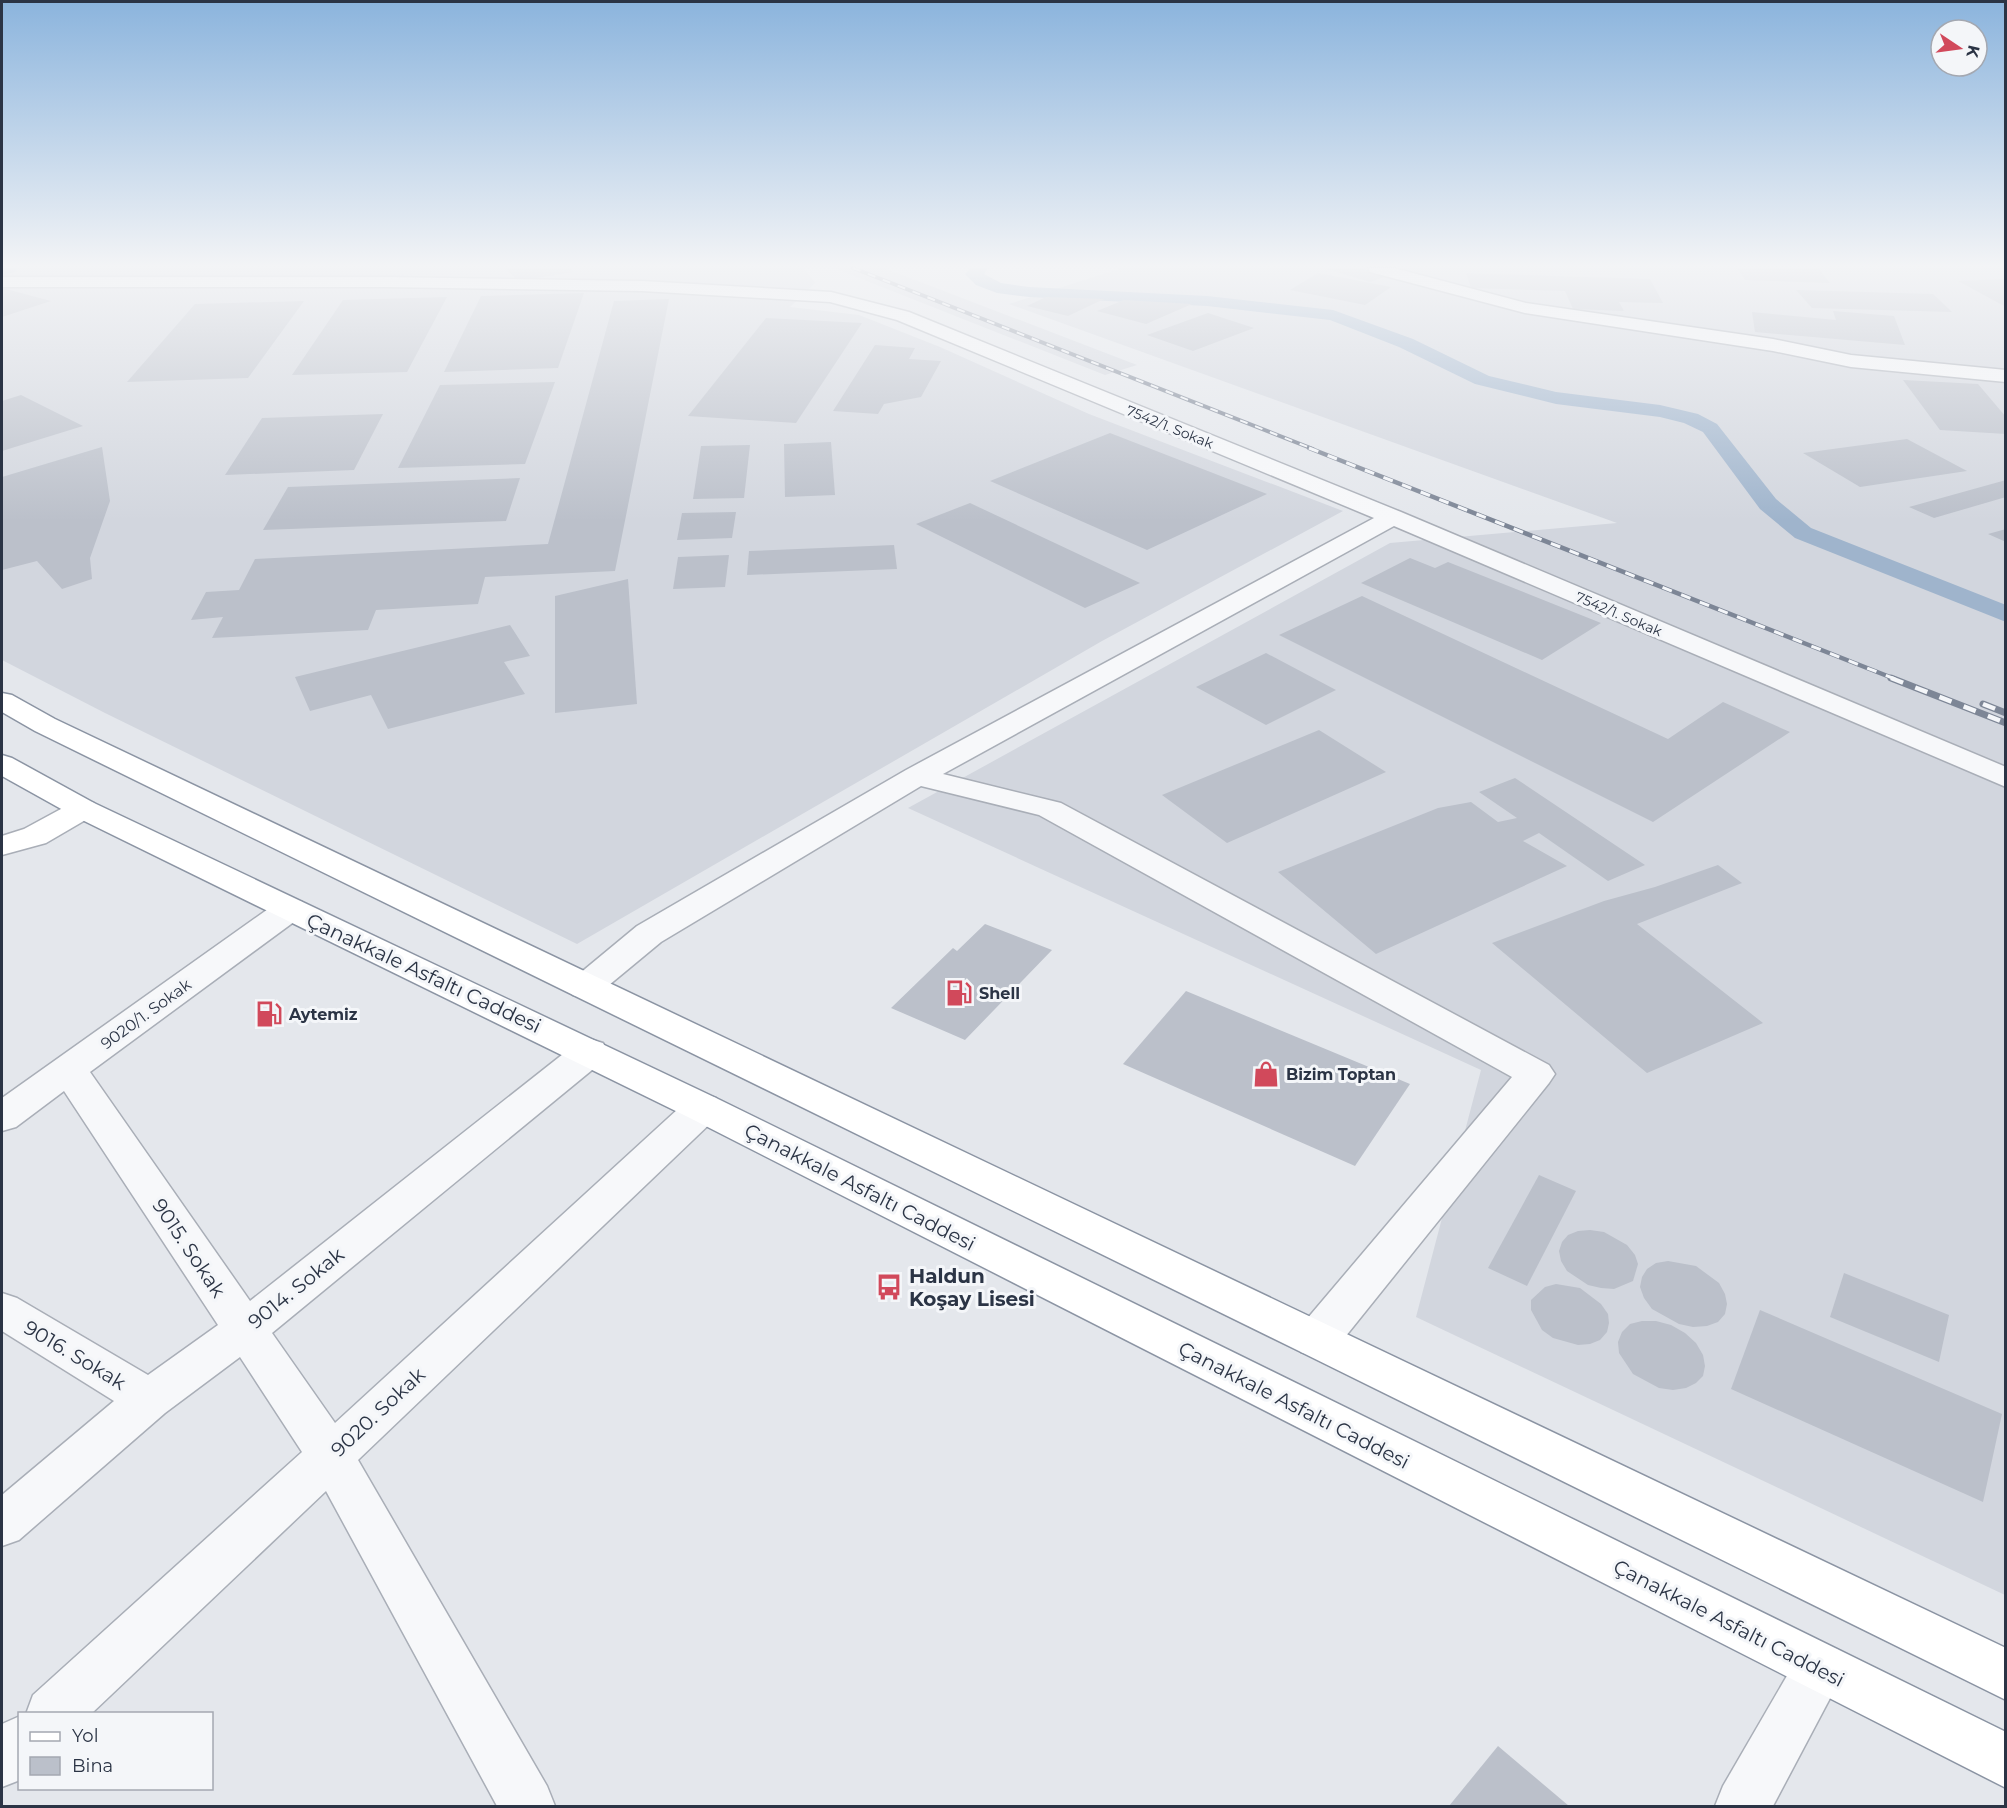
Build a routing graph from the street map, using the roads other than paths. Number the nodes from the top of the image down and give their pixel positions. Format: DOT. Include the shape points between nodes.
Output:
graph roads {
  1 [pos="991,352"];
  2 [pos="1809,352"];
  3 [pos="2006,376"];
  4 [pos="1393,518"];
  5 [pos="2,701"];
  6 [pos="2,764"];
  7 [pos="917,776"];
  8 [pos="2006,778"];
  9 [pos="83,809"];
  10 [pos="2,846"];
  11 [pos="290,909"];
  12 [pos="585,987"];
  13 [pos="590,1052"];
  14 [pos="69,1070"];
  15 [pos="703,1107"];
  16 [pos="2,1118"];
  17 [pos="2,1310"];
  18 [pos="244,1330"];
  19 [pos="1317,1339"];
  20 [pos="149,1399"];
  21 [pos="331,1456"];
  22 [pos="2,1524"];
  23 [pos="1820,1668"];
  24 [pos="2006,1675"];
  25 [pos="53,1712"];
  26 [pos="18,1745"];
  27 [pos="2,1760"];
  28 [pos="2006,1761"];
  29 [pos="527,1806"];
  30 [pos="1743,1806"];
  1 -- 4 [label="street, 7542/1. Sokak"];
  2 -- 3 [label="street" via="1851,361"];
  4 -- 7 [label="street"];
  4 -- 8 [label="street, 7542/1. Sokak"];
  5 -- 12 [label="main road"];
  6 -- 9 [label="main road, Çanakkale Asfaltı Caddesi"];
  7 -- 12 [label="street" via="649,933"];
  7 -- 19 [label="street" via="1050,809 1536,1074"];
  9 -- 10 [label="main road" via="35,837"];
  9 -- 11 [label="main road, Çanakkale Asfaltı Caddesi"];
  11 -- 13 [label="main road, Çanakkale Asfaltı Caddesi"];
  11 -- 14 [label="street, 9020/1. Sokak"];
  12 -- 19 [label="main road"];
  13 -- 15 [label="main road, Çanakkale Asfaltı Caddesi"];
  13 -- 18 [label="street, 9014. Sokak"];
  14 -- 16 [label="street, 9020/1. Sokak"];
  14 -- 18 [label="street, 9015. Sokak"];
  15 -- 21 [label="street, 9020. Sokak"];
  15 -- 23 [label="main road, Çanakkale Asfaltı Caddesi"];
  17 -- 20 [label="street, 9016. Sokak"];
  18 -- 20 [label="street, 9014. Sokak"];
  18 -- 21 [label="street, 9015. Sokak"];
  19 -- 24 [label="main road"];
  20 -- 22 [label="street, 9014. Sokak"];
  21 -- 25 [label="street, 9020. Sokak"];
  21 -- 29 [label="street, 9015. Sokak"];
  23 -- 28 [label="main road, Çanakkale Asfaltı Caddesi"];
  23 -- 30 [label="street"];
  26 -- 27 [label="street"];
}
